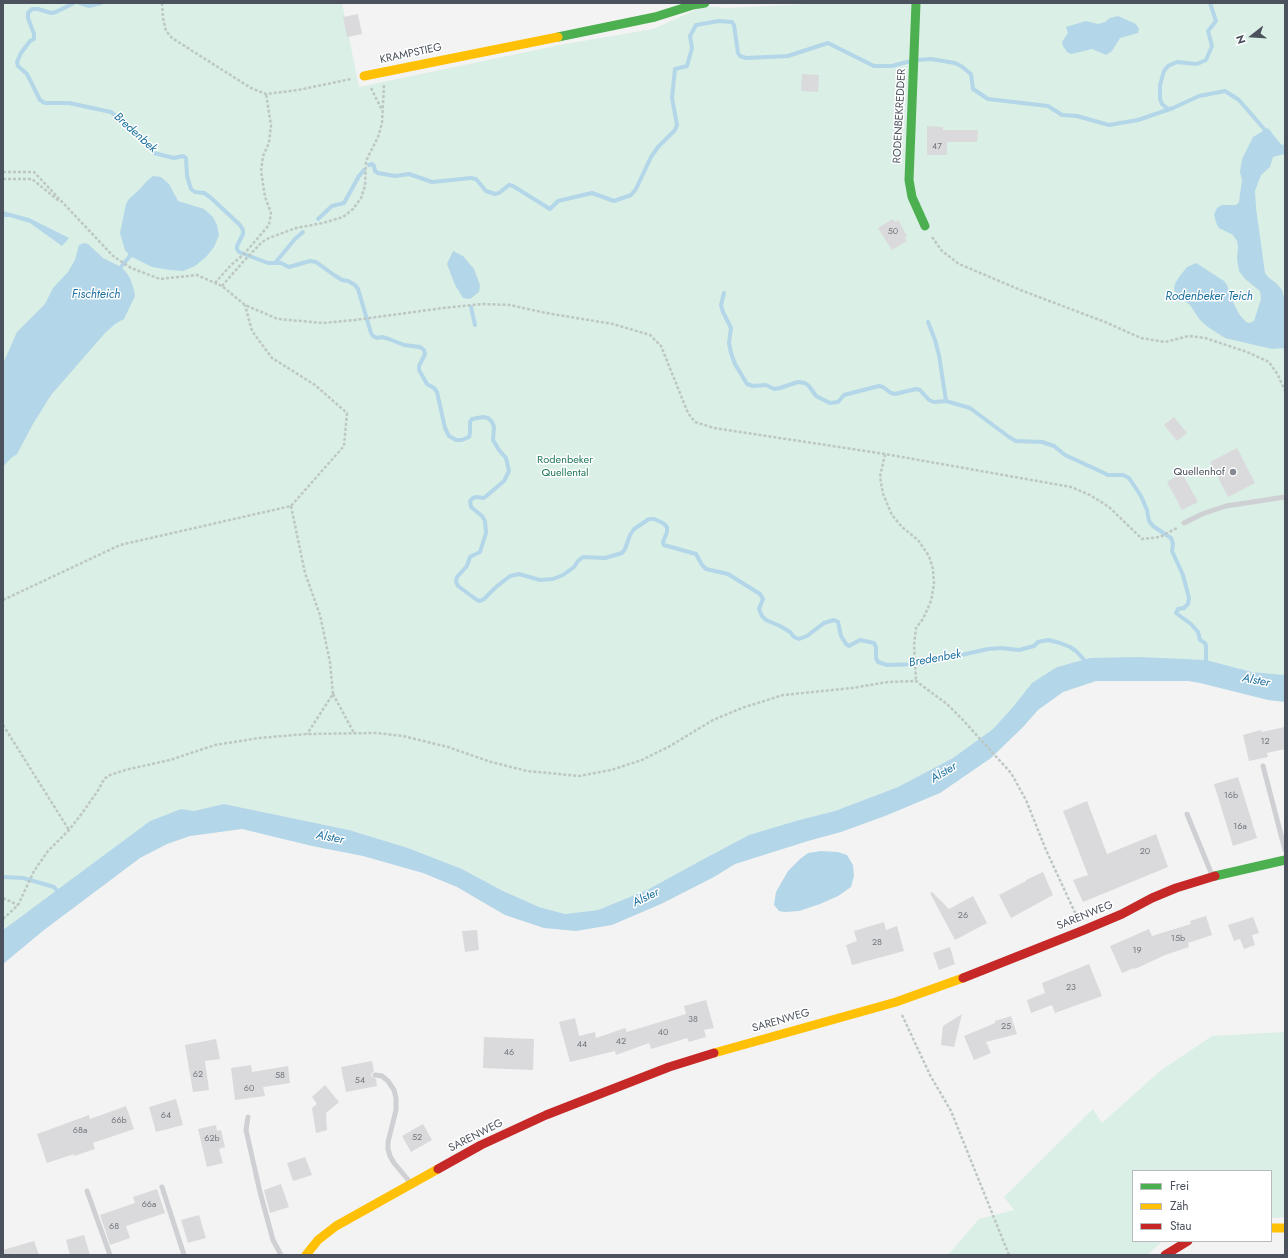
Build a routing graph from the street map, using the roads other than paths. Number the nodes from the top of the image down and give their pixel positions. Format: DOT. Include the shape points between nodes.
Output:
graph roads {
  1 [pos="705,3"];
  2 [pos="916,3"];
  3 [pos="364,76"];
  4 [pos="926,226"];
  5 [pos="1285,497"];
  6 [pos="1184,523"];
  7 [pos="1263,766"];
  8 [pos="1187,814"];
  9 [pos="1285,850"];
  10 [pos="1285,860"];
  11 [pos="1212,876"];
  12 [pos="375,1075"];
  13 [pos="248,1117"];
  14 [pos="412,1184"];
  15 [pos="162,1187"];
  16 [pos="88,1191"];
  17 [pos="1272,1228"];
  18 [pos="1285,1228"];
  19 [pos="1186,1242"];
  20 [pos="110,1255"];
  21 [pos="184,1255"];
  22 [pos="281,1255"];
  23 [pos="306,1255"];
  24 [pos="1165,1255"];
  1 -- 3 [label="street, KRAMPSTIEG" via="655,17"];
  2 -- 4 [label="street, RODENBEKREDDER" via="909,180 912,197"];
  5 -- 6 [label="lane" via="1226,506"];
  7 -- 9 [label="lane"];
  8 -- 11 [label="lane"];
  10 -- 11 [label="street, SARENWEG"];
  11 -- 14 [label="street, SARENWEG" via="1176,888 1084,930 945,985 896,1002 669,1067 546,1115 481,1145"];
  12 -- 14 [label="lane" via="382,1076 394,1090 396,1110 388,1149 394,1163"];
  13 -- 22 [label="lane" via="246,1130 260,1192 273,1240"];
  14 -- 23 [label="street, SARENWEG" via="336,1226 318,1240"];
  15 -- 21 [label="lane"];
  16 -- 20 [label="lane"];
  17 -- 18 [label="street"];
  19 -- 24 [label="street"];
}
